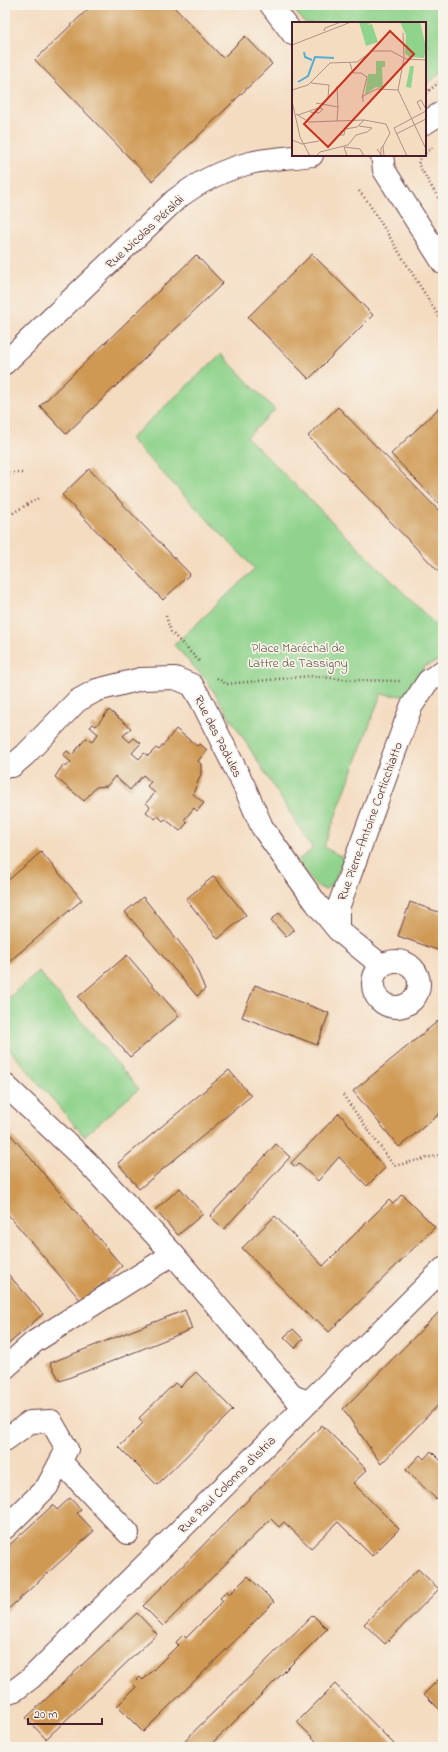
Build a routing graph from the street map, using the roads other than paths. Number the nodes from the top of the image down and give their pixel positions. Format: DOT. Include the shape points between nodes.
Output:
graph roads {
  1 [pos="271,5"];
  2 [pos="292,33"];
  3 [pos="443,112"];
  4 [pos="426,122"];
  5 [pos="304,156"];
  6 [pos="382,156"];
  7 [pos="443,263"];
  8 [pos="5,362"];
  9 [pos="436,676"];
  10 [pos="5,766"];
  11 [pos="338,930"];
  12 [pos="382,966"];
  13 [pos="5,1085"];
  14 [pos="173,1254"];
  15 [pos="443,1269"];
  16 [pos="5,1368"];
  17 [pos="309,1402"];
  18 [pos="5,1440"];
  19 [pos="61,1462"];
  20 [pos="5,1528"];
  21 [pos="128,1533"];
  22 [pos="5,1692"];
  1 -- 2 [label="street"];
  3 -- 4 [label="street"];
  5 -- 8 [label="street, Rue Nicolas Péraldi" via="250,163 213,177 187,191"];
  6 -- 7 [label="street" via="384,170"];
  9 -- 11 [label="street, Rue Pierre-Antoine Corticchiatto" via="411,706 338,908"];
  10 -- 11 [label="street, Rue des Padules" via="12,766 26,755 77,701 97,690 140,679 175,678 192,685 262,827"];
  11 -- 12 [label="street"];
  13 -- 14 [label="street" via="87,1162"];
  14 -- 16 [label="street" via="34,1342"];
  14 -- 17 [label="street" via="294,1397"];
  15 -- 17 [label="street, Rue Paul Colonna d'Istria"];
  17 -- 22 [label="street, Rue Paul Colonna d'Istria" via="31,1678 15,1690"];
  18 -- 19 [label="street" via="30,1422 51,1421 68,1449"];
  19 -- 20 [label="street" via="47,1487"];
  19 -- 21 [label="street"];
}
